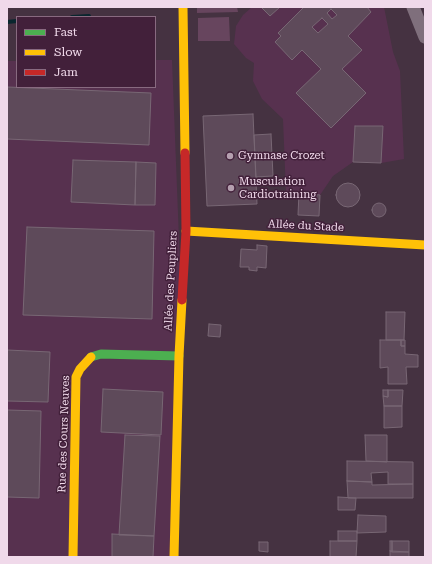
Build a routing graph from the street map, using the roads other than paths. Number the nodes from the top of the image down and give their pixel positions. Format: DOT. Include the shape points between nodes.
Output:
graph roads {
  1 [pos="183,7"];
  2 [pos="413,7"];
  3 [pos="425,37"];
  4 [pos="186,231"];
  5 [pos="425,245"];
  6 [pos="179,356"];
  7 [pos="73,557"];
  8 [pos="174,557"];
  1 -- 4 [label="street, Allée des Peupliers"];
  2 -- 3 [label="street"];
  4 -- 5 [label="street, Allée du Stade"];
  4 -- 6 [label="street, Allée des Peupliers"];
  6 -- 7 [label="street, Rue des Cours Neuves" via="101,354 91,357 76,376"];
  6 -- 8 [label="street, Allée des Peupliers"];
}
